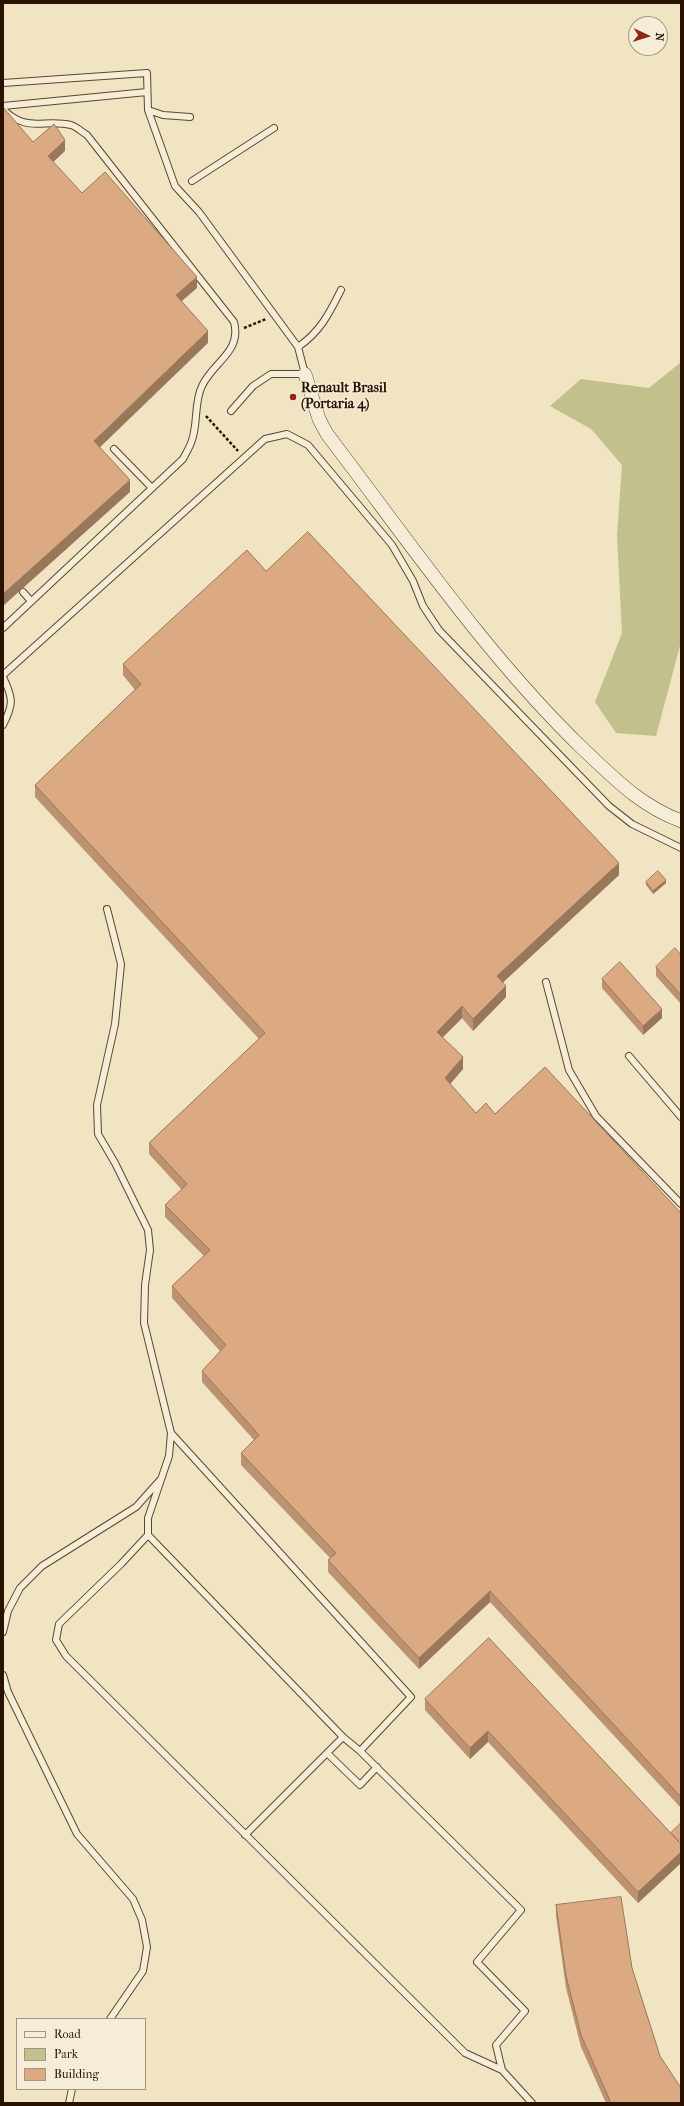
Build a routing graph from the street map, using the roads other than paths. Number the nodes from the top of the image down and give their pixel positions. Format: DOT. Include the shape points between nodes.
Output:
graph roads {
  1 [pos="3,82"];
  2 [pos="147,92"];
  3 [pos="3,108"];
  4 [pos="148,110"];
  5 [pos="190,117"];
  6 [pos="274,128"];
  7 [pos="192,181"];
  8 [pos="341,290"];
  9 [pos="298,347"];
  10 [pos="305,374"];
  11 [pos="231,411"];
  12 [pos="114,449"];
  13 [pos="152,488"];
  14 [pos="23,592"];
  15 [pos="31,601"];
  16 [pos="3,628"];
  17 [pos="3,676"];
  18 [pos="3,725"];
  19 [pos="681,821"];
  20 [pos="681,848"];
  21 [pos="107,909"];
  22 [pos="546,982"];
  23 [pos="629,1056"];
  24 [pos="681,1117"];
  25 [pos="681,1204"];
  26 [pos="171,1433"];
  27 [pos="163,1477"];
  28 [pos="148,1535"];
  29 [pos="3,1632"];
  30 [pos="3,1675"];
  31 [pos="343,1737"];
  32 [pos="360,1751"];
  33 [pos="327,1753"];
  34 [pos="377,1767"];
  35 [pos="245,1834"];
  36 [pos="111,2018"];
  37 [pos="502,2070"];
  38 [pos="72,2090"];
  39 [pos="69,2103"];
  40 [pos="532,2103"];
  1 -- 2 [label="lane" via="147,73"];
  2 -- 3 [label="lane"];
  2 -- 4 [label="lane"];
  3 -- 13 [label="lane" via="11,117 25,124 73,126 87,136 234,322 237,331 233,348 209,374 201,387 192,441 183,460"];
  4 -- 5 [label="lane" via="163,115"];
  4 -- 9 [label="lane" via="175,186 199,212"];
  6 -- 7 [label="lane"];
  8 -- 9 [label="lane" via="313,337"];
  9 -- 10 [label="lane"];
  10 -- 11 [label="lane" via="271,374 253,386"];
  10 -- 19 [label="street" via="319,419 327,434 508,670 558,725 618,783 637,799"];
  12 -- 13 [label="lane"];
  13 -- 15 [label="lane"];
  14 -- 15 [label="lane"];
  15 -- 16 [label="lane"];
  17 -- 18 [label="lane" via="10,693 12,709"];
  17 -- 20 [label="lane" via="265,439 287,434 308,446 392,545 413,581 423,606 439,630 609,806 632,824"];
  21 -- 26 [label="lane" via="121,964 116,1024 97,1105 98,1134 148,1230 150,1250 145,1285 144,1323"];
  22 -- 25 [label="lane" via="569,1070 596,1116"];
  23 -- 24 [label="lane"];
  26 -- 27 [label="lane" via="169,1456"];
  26 -- 32 [label="lane" via="411,1698"];
  27 -- 28 [label="lane" via="148,1518"];
  27 -- 29 [label="lane" via="136,1507 42,1566 20,1588 8,1610"];
  28 -- 31 [label="lane"];
  28 -- 35 [label="lane" via="59,1624 56,1640 66,1656"];
  30 -- 36 [label="lane" via="8,1692 77,1834 133,1899 142,1920 147,1947 143,1971"];
  31 -- 32 [label="lane"];
  31 -- 33 [label="lane"];
  32 -- 34 [label="lane"];
  33 -- 34 [label="lane" via="360,1785"];
  33 -- 35 [label="lane"];
  34 -- 37 [label="lane" via="522,1910 477,1962 525,2010 496,2045"];
  35 -- 37 [label="lane" via="465,2053"];
  37 -- 40 [label="lane"];
  38 -- 39 [label="lane"];
}
